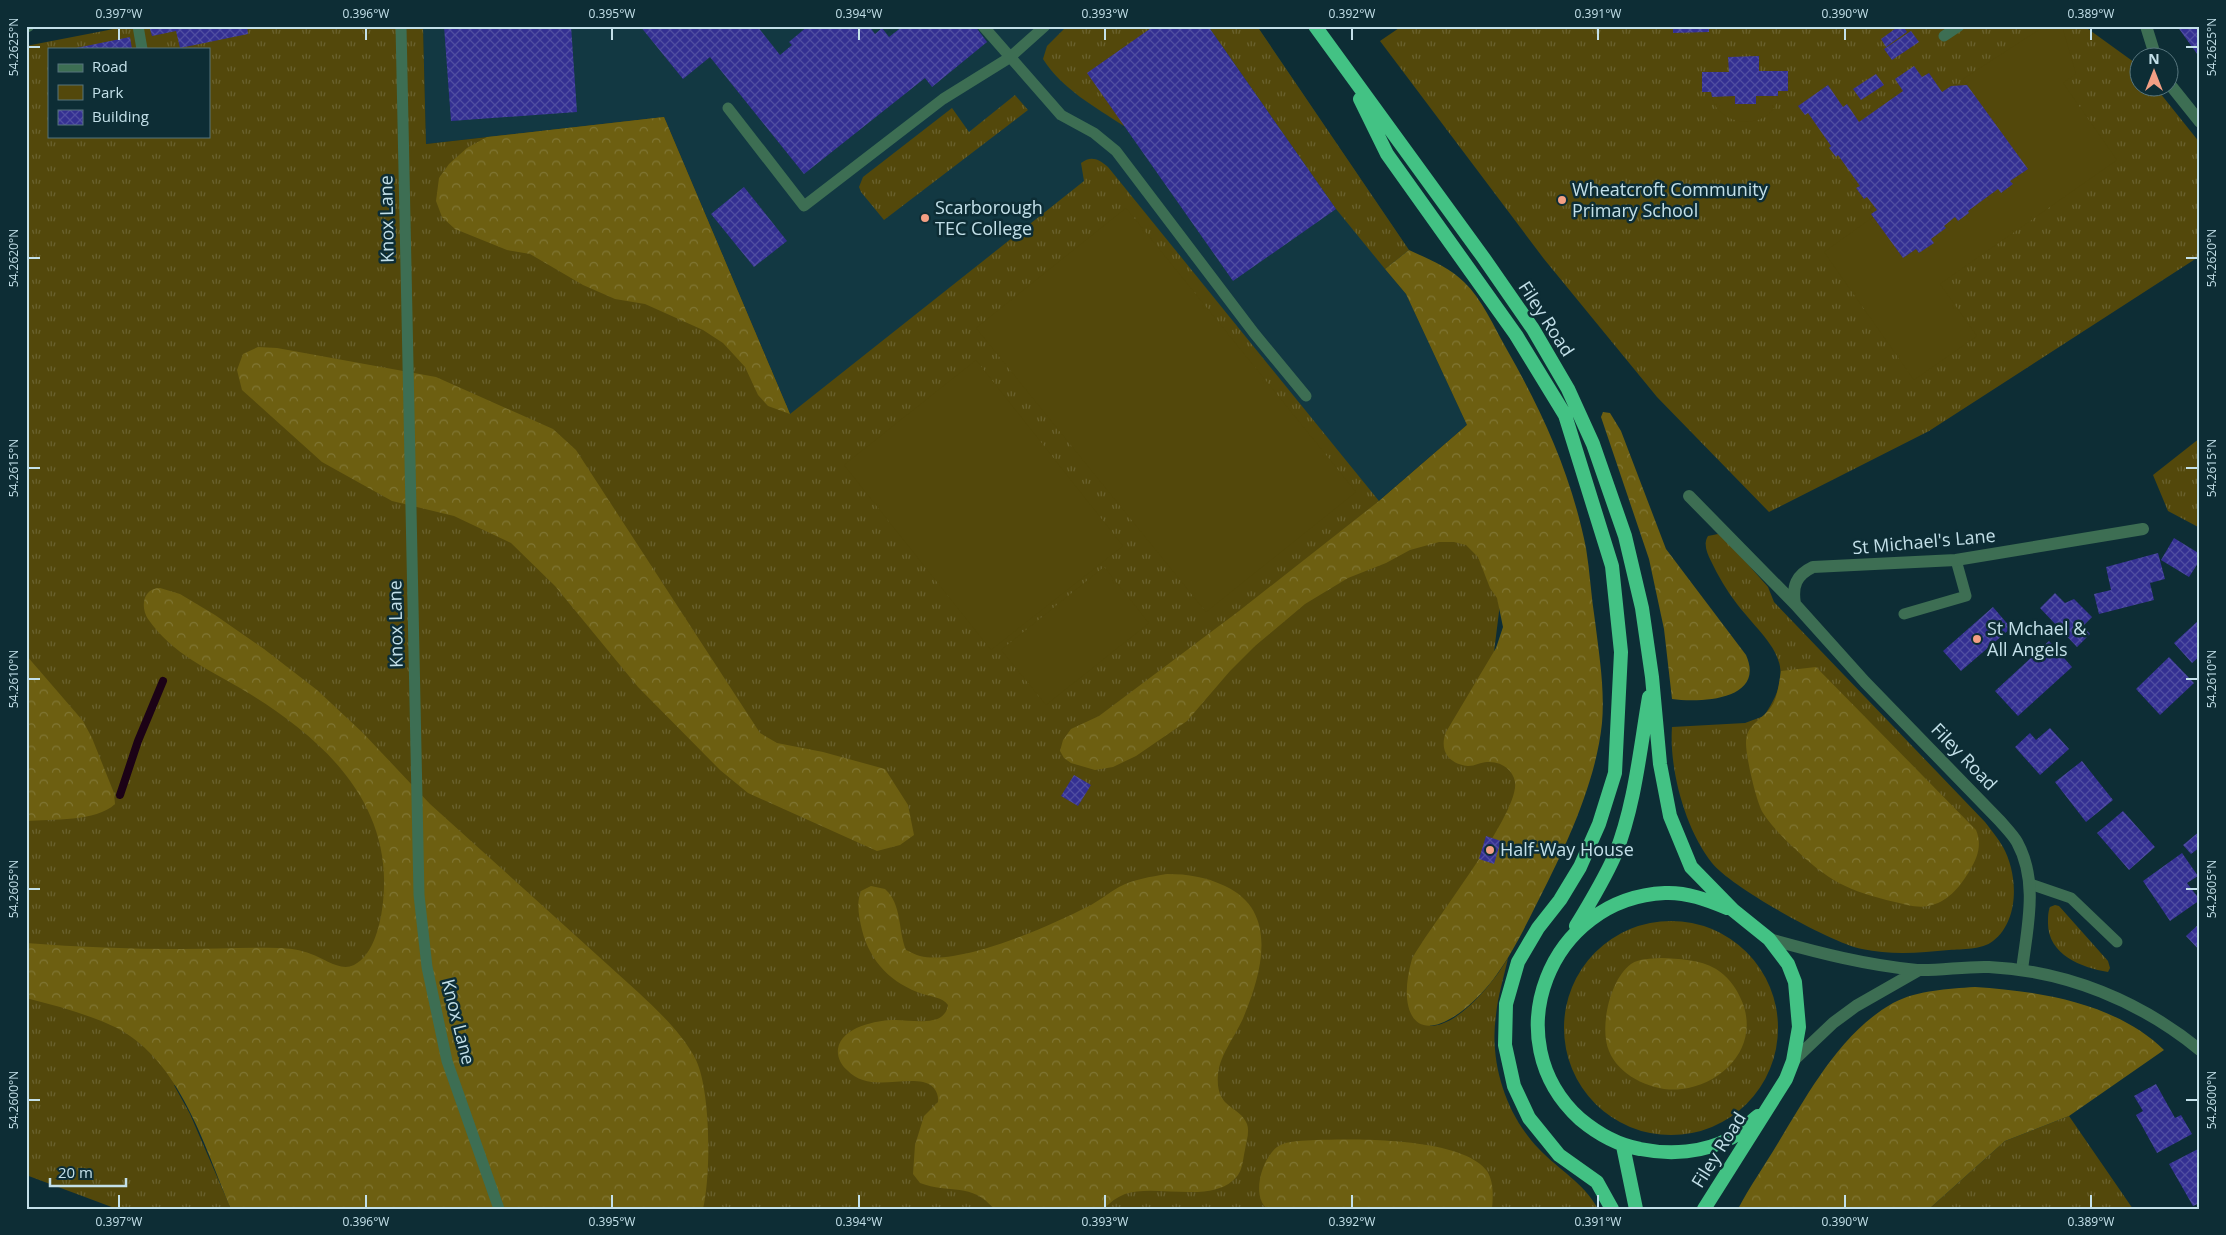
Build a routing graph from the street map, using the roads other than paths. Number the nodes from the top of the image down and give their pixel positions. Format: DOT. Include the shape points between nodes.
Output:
graph roads {
  1 [pos="138,26"];
  2 [pos="401,26"];
  3 [pos="983,26"];
  4 [pos="1045,26"];
  5 [pos="1315,26"];
  6 [pos="1959,26"];
  7 [pos="2146,26"];
  8 [pos="1944,36"];
  9 [pos="142,48"];
  10 [pos="2153,48"];
  11 [pos="1009,58"];
  12 [pos="1345,69"];
  13 [pos="2178,94"];
  14 [pos="728,108"];
  15 [pos="2200,122"];
  16 [pos="1306,396"];
  17 [pos="1689,496"];
  18 [pos="2142,529"];
  19 [pos="1956,560"];
  20 [pos="1795,604"];
  21 [pos="1904,614"];
  22 [pos="1652,677"];
  23 [pos="2030,884"];
  24 [pos="1733,910"];
  25 [pos="1571,936"];
  26 [pos="1769,939"];
  27 [pos="2117,942"];
  28 [pos="1919,970"];
  29 [pos="2022,970"];
  30 [pos="2200,1050"];
  31 [pos="1793,1061"];
  32 [pos="1766,1110"];
  33 [pos="1623,1146"];
  34 [pos="499,1209"];
  35 [pos="1612,1209"];
  36 [pos="1636,1209"];
  37 [pos="1704,1209"];
  1 -- 9 [label="lane"];
  2 -- 34 [label="lane, Knox Lane" via="419,895 427,967 447,1061"];
  3 -- 11 [label="lane"];
  4 -- 11 [label="lane"];
  5 -- 12 [label="highway, Filey Road"];
  6 -- 8 [label="lane"];
  7 -- 10 [label="street"];
  11 -- 14 [label="lane" via="943,99 804,206"];
  11 -- 16 [label="lane" via="1062,115 1094,133 1116,151"];
  12 -- 22 [label="highway, Filey Road" via="1483,257 1533,329 1568,389 1593,444 1625,536 1642,608"];
  12 -- 35 [label="highway" via="1387,154 1516,335 1565,415 1612,566 1621,652 1614,773 1580,867 1518,962 1506,1004 1505,1045 1514,1086 1529,1118 1559,1155 1597,1182"];
  13 -- 15 [label="street"];
  17 -- 20 [label="street, Filey Road"];
  18 -- 19 [label="street, St Michael's Lane"];
  19 -- 20 [label="street, St Michael's Lane" via="1813,567 1796,581"];
  19 -- 21 [label="lane" via="1966,596"];
  20 -- 23 [label="street, Filey Road" via="1865,682 2000,821 2017,842"];
  22 -- 24 [label="highway, Filey Road" via="1660,764 1670,816 1691,867"];
  22 -- 25 [label="highway, Filey Road" via="1630,807 1615,854"];
  23 -- 27 [label="lane" via="2071,898"];
  23 -- 29 [label="street, Filey Road"];
  24 -- 25 [label="highway, Filey Road" via="1700,897 1666,893 1631,898 1597,913"];
  24 -- 26 [label="highway, Filey Road"];
  25 -- 33 [label="highway, Filey Road" via="1551,965 1538,1004 1538,1040 1548,1075 1567,1107 1594,1131"];
  26 -- 28 [label="street, Filey Road" via="1846,960"];
  26 -- 31 [label="highway, Filey Road" via="1788,964 1796,982 1799,1027"];
  28 -- 29 [label="street, Filey Road" via="1954,967"];
  28 -- 31 [label="street, Filey Road" via="1856,1006"];
  29 -- 30 [label="street, Filey Road" via="2086,985 2114,996 2163,1022"];
  31 -- 32 [label="highway, Filey Road" via="1786,1079"];
  32 -- 33 [label="highway, Filey Road" via="1731,1137 1702,1149 1662,1154"];
  32 -- 37 [label="highway, Filey Road"];
  33 -- 36 [label="highway"];
}
